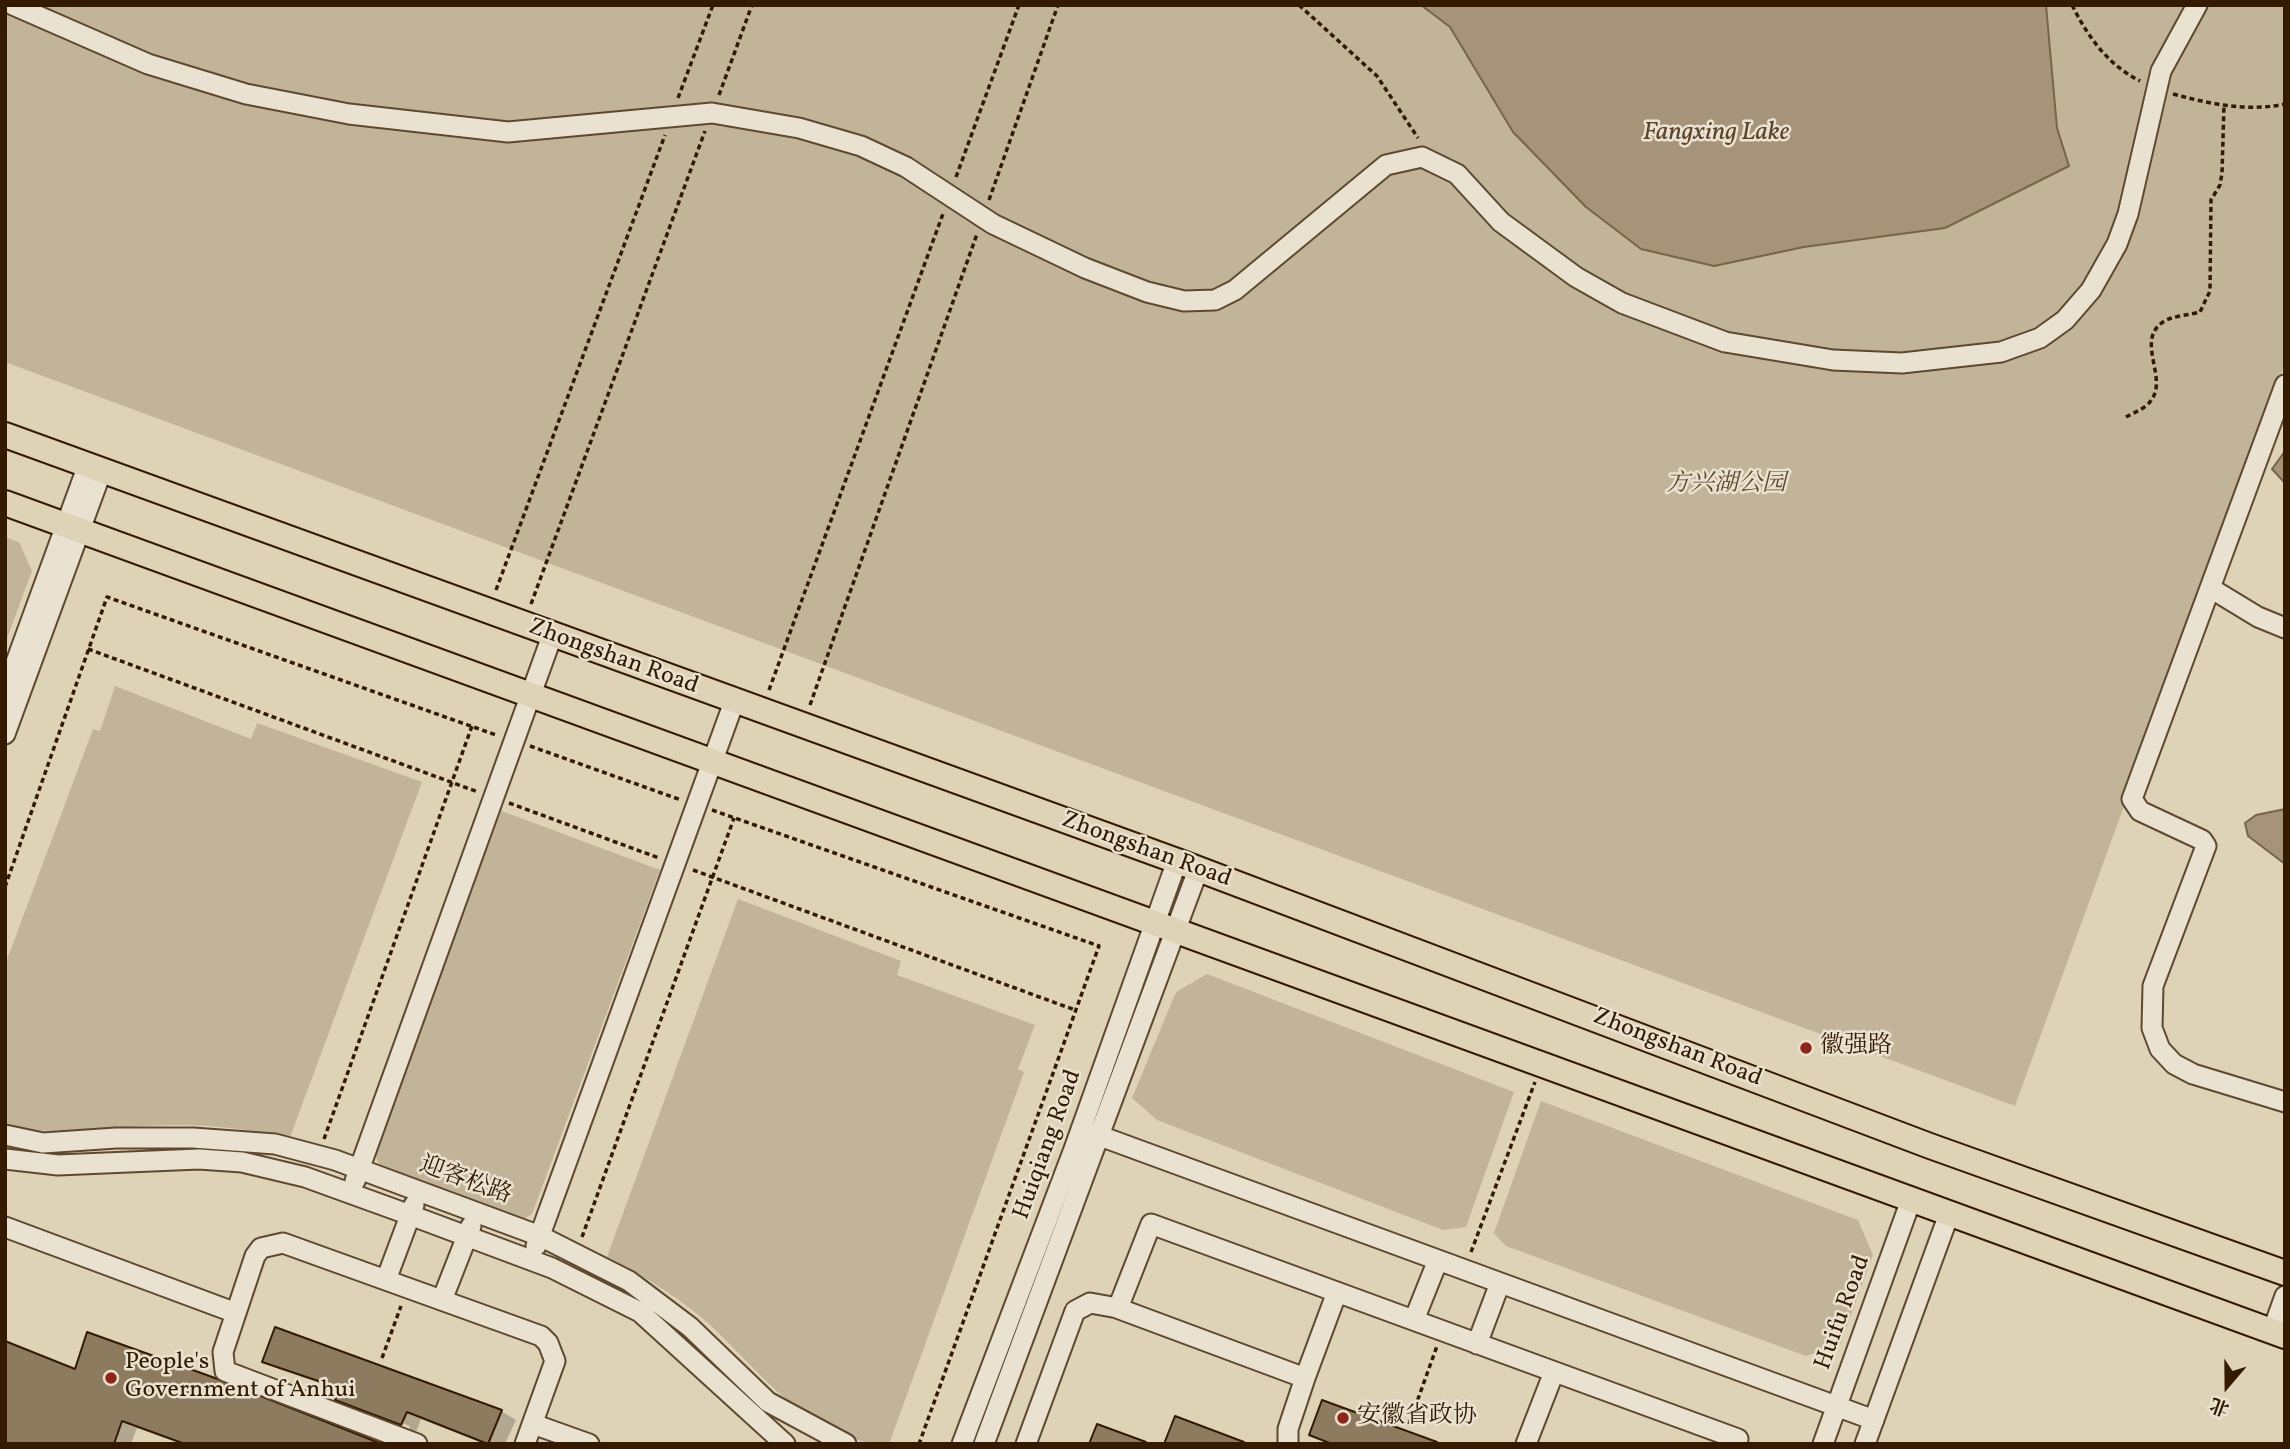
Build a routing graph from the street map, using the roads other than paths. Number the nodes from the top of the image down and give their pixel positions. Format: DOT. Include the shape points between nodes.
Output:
graph roads {
  1 [pos="13,5"];
  2 [pos="2197,5"];
  3 [pos="2285,385"];
  4 [pos="5,435"];
  5 [pos="95,467"];
  6 [pos="5,503"];
  7 [pos="73,527"];
  8 [pos="2211,589"];
  9 [pos="2285,628"];
  10 [pos="552,636"];
  11 [pos="5,692"];
  12 [pos="530,695"];
  13 [pos="734,702"];
  14 [pos="5,734"];
  15 [pos="712,762"];
  16 [pos="1188,866"];
  17 [pos="1165,927"];
  18 [pos="2285,1102"];
  19 [pos="1081,1129"];
  20 [pos="5,1135"];
  21 [pos="1101,1136"];
  22 [pos="5,1159"];
  23 [pos="360,1169"];
  24 [pos="419,1191"];
  25 [pos="351,1194"];
  26 [pos="1911,1200"];
  27 [pos="477,1212"];
  28 [pos="1949,1214"];
  29 [pos="410,1215"];
  30 [pos="5,1227"];
  31 [pos="467,1236"];
  32 [pos="540,1236"];
  33 [pos="531,1260"];
  34 [pos="1438,1260"];
  35 [pos="2285,1273"];
  36 [pos="386,1279"];
  37 [pos="1500,1283"];
  38 [pos="1337,1292"];
  39 [pos="2285,1296"];
  40 [pos="442,1300"];
  41 [pos="1117,1308"];
  42 [pos="236,1313"];
  43 [pos="1414,1320"];
  44 [pos="2279,1334"];
  45 [pos="1477,1344"];
  46 [pos="1554,1372"];
  47 [pos="1305,1378"];
  48 [pos="1836,1407"];
  49 [pos="1874,1420"];
  50 [pos="533,1424"];
  51 [pos="417,1444"];
  52 [pos="525,1444"];
  53 [pos="589,1444"];
  54 [pos="785,1444"];
  55 [pos="846,1444"];
  56 [pos="962,1444"];
  57 [pos="985,1444"];
  58 [pos="1026,1444"];
  59 [pos="1288,1444"];
  60 [pos="1526,1444"];
  61 [pos="1736,1444"];
  62 [pos="1822,1444"];
  63 [pos="1866,1444"];
  1 -- 2 [label="street" via="148,64 246,94 349,114 508,132 712,113 799,128 861,146 906,167 982,217 1085,268 1184,301 1215,300 1235,289 1386,165 1422,157 1457,174 1501,222 1576,277 1622,303 1725,342 1833,360 1888,362 2001,352 2032,342 2065,320 2098,278 2117,244 2161,71"];
  3 -- 8 [label="street"];
  4 -- 5 [label="main road, Zhongshan Road"];
  5 -- 7 [label="street"];
  5 -- 10 [label="main road, Zhongshan Road"];
  6 -- 7 [label="main road"];
  7 -- 11 [label="street"];
  7 -- 12 [label="main road"];
  7 -- 14 [label="street"];
  8 -- 9 [label="street"];
  8 -- 18 [label="street" via="2132,799 2140,811 2207,846 2152,986 2152,1028 2160,1049 2174,1064"];
  10 -- 12 [label="street"];
  10 -- 13 [label="main road, Zhongshan Road"];
  12 -- 15 [label="main road"];
  12 -- 23 [label="street"];
  13 -- 15 [label="street"];
  13 -- 16 [label="main road, Zhongshan Road"];
  15 -- 17 [label="main road"];
  15 -- 32 [label="street"];
  16 -- 17 [label="street, Huiqiang Road"];
  16 -- 35 [label="main road, Zhongshan Road" via="1930,1146"];
  17 -- 19 [label="street, Huiqiang Road"];
  17 -- 21 [label="street, Huiqiang Road"];
  17 -- 26 [label="main road"];
  19 -- 21 [label="street"];
  19 -- 56 [label="street, Huiqiang Road"];
  20 -- 23 [label="street, 迎客松路" via="57,1143 193,1138 275,1144"];
  21 -- 34 [label="street"];
  21 -- 57 [label="street, Huiqiang Road"];
  22 -- 25 [label="street, 迎客松路" via="58,1166 199,1159 242,1162"];
  23 -- 24 [label="street, 迎客松路"];
  23 -- 25 [label="street"];
  24 -- 27 [label="street, 迎客松路"];
  24 -- 29 [label="street"];
  25 -- 29 [label="street, 迎客松路"];
  26 -- 28 [label="main road"];
  26 -- 48 [label="street, Huifu Road"];
  27 -- 31 [label="street"];
  27 -- 32 [label="street, 迎客松路"];
  28 -- 44 [label="main road"];
  28 -- 49 [label="street"];
  29 -- 31 [label="street, 迎客松路"];
  29 -- 36 [label="street"];
  30 -- 42 [label="street"];
  31 -- 33 [label="street, 迎客松路"];
  31 -- 40 [label="street"];
  32 -- 33 [label="street"];
  32 -- 55 [label="street, 迎客松路" via="660,1302 768,1402"];
  33 -- 54 [label="street, 迎客松路" via="640,1312"];
  34 -- 37 [label="street"];
  34 -- 43 [label="street"];
  36 -- 40 [label="street"];
  36 -- 42 [label="street" via="272,1243 256,1253"];
  37 -- 45 [label="street"];
  37 -- 48 [label="street"];
  38 -- 41 [label="street" via="1151,1224"];
  38 -- 43 [label="street"];
  38 -- 47 [label="street"];
  39 -- 44 [label="street"];
  40 -- 50 [label="street" via="534,1333 548,1343 555,1362"];
  41 -- 47 [label="street"];
  41 -- 58 [label="street" via="1090,1303 1075,1311"];
  42 -- 51 [label="street" via="223,1352 225,1371"];
  43 -- 45 [label="street"];
  45 -- 46 [label="street"];
  46 -- 60 [label="street"];
  46 -- 61 [label="street" via="1738,1439"];
  47 -- 59 [label="street" via="1288,1429"];
  48 -- 49 [label="street"];
  48 -- 62 [label="street, Huifu Road"];
  49 -- 63 [label="street"];
  50 -- 52 [label="street"];
  50 -- 53 [label="street"];
}
